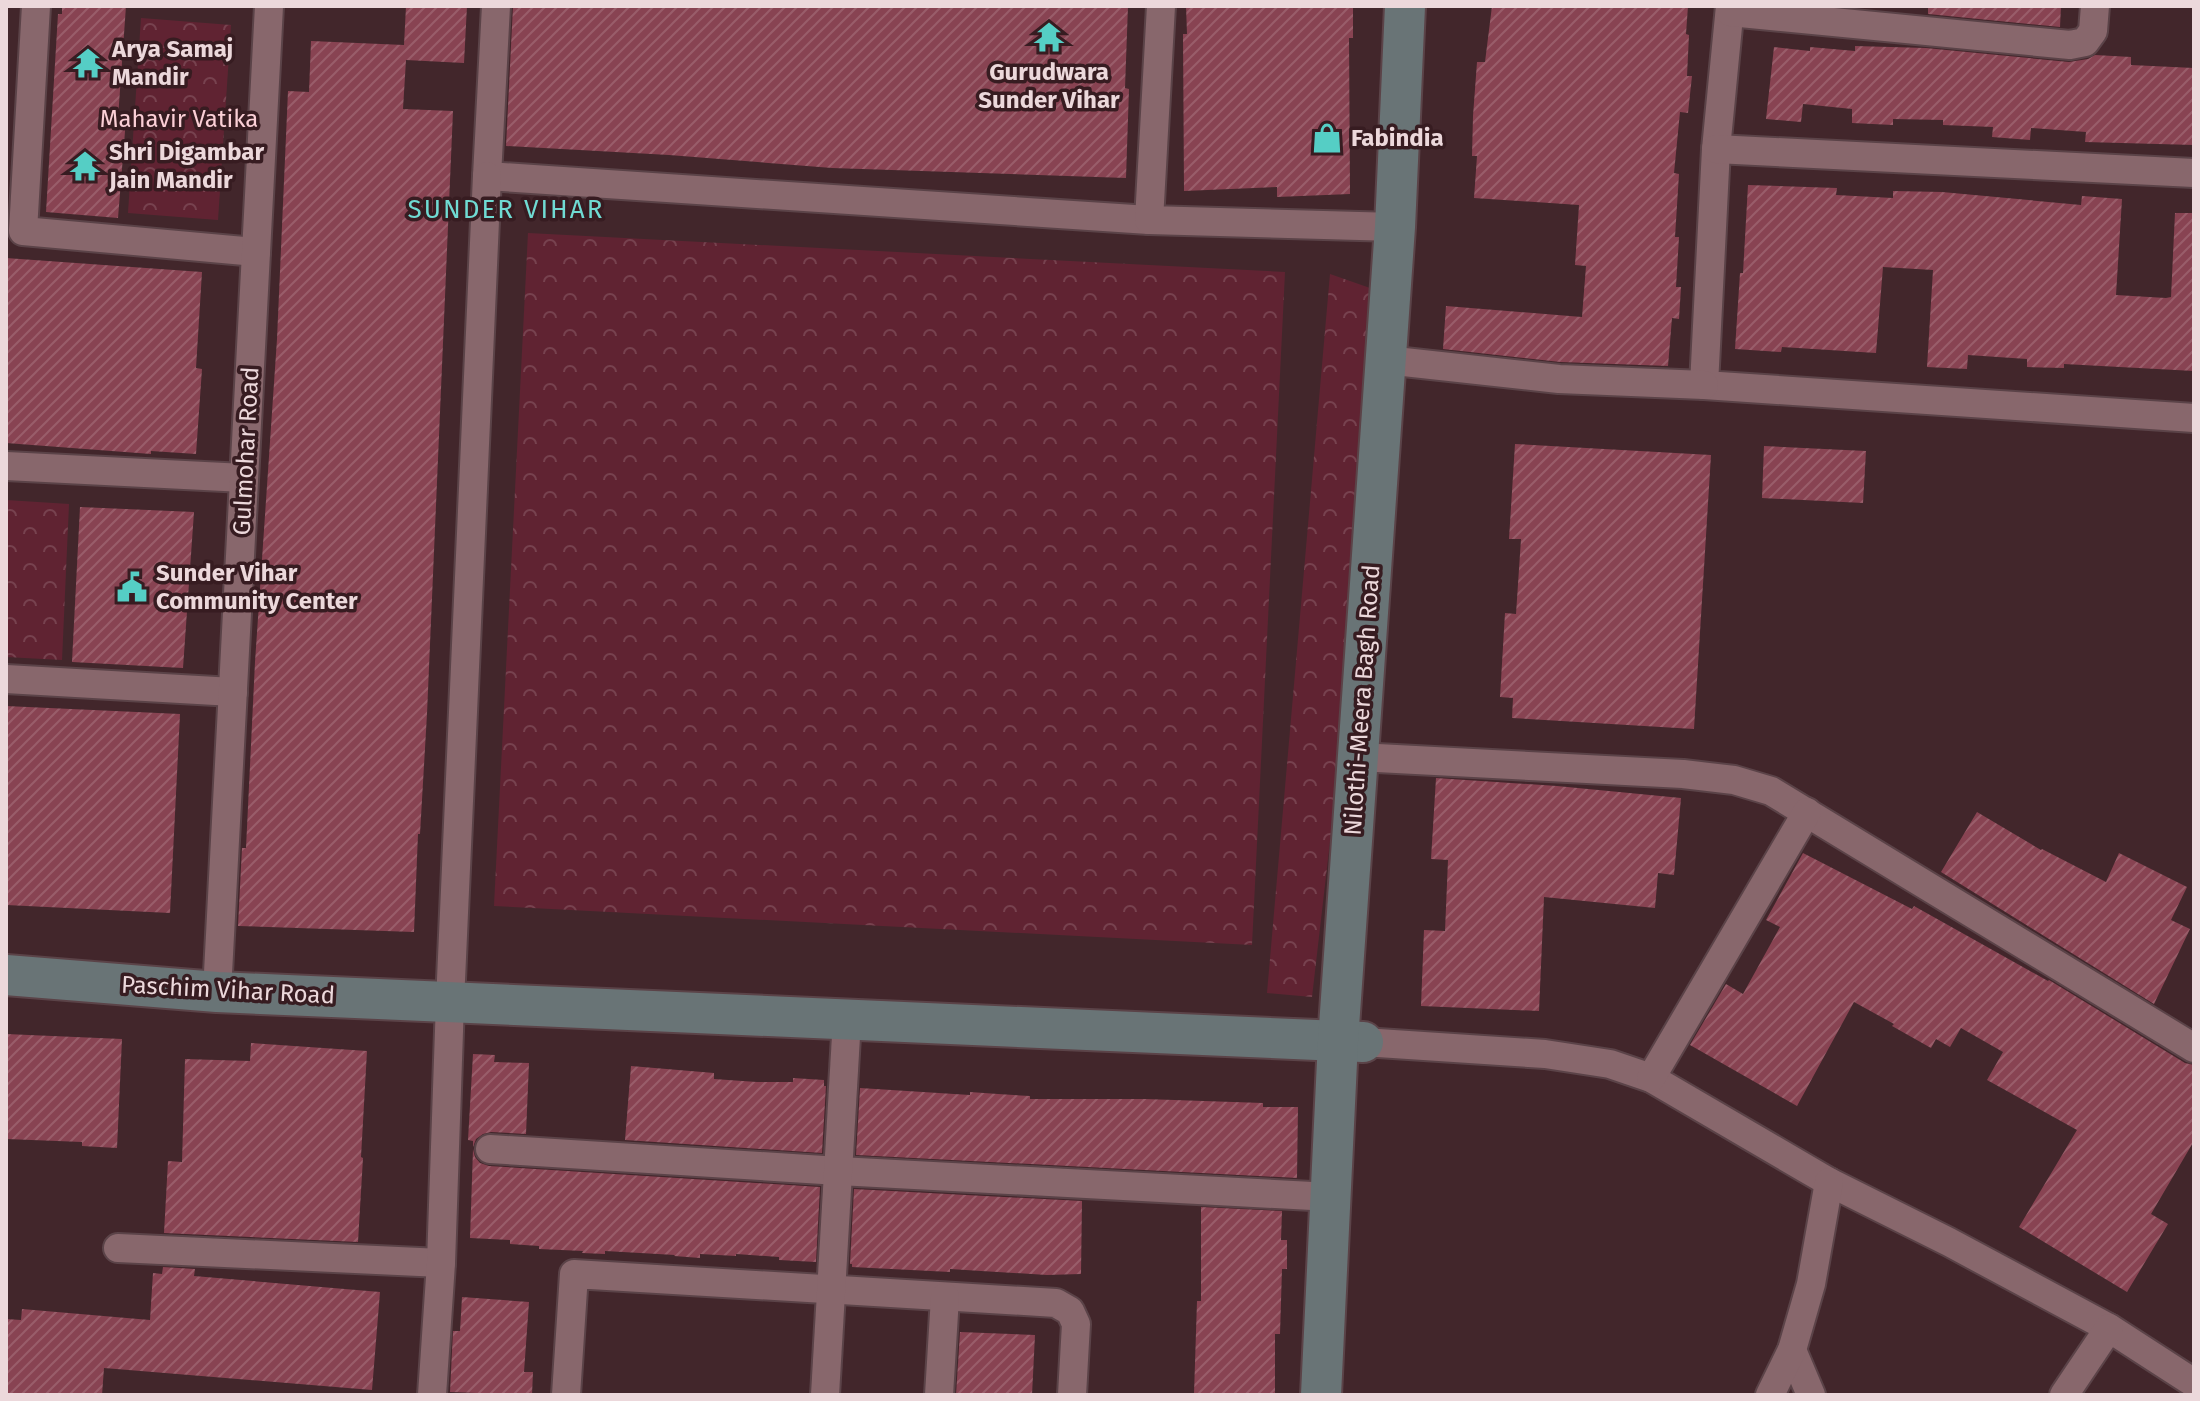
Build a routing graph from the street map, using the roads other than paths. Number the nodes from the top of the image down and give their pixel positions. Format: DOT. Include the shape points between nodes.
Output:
graph roads {
  1 [pos="36,6"];
  2 [pos="269,6"];
  3 [pos="496,6"];
  4 [pos="1161,6"];
  5 [pos="1405,6"];
  6 [pos="1423,6"];
  7 [pos="2095,6"];
  8 [pos="1730,9"];
  9 [pos="1911,18"];
  10 [pos="1716,149"];
  11 [pos="2194,173"];
  12 [pos="487,176"];
  13 [pos="1149,220"];
  14 [pos="1395,227"];
  15 [pos="14,230"];
  16 [pos="256,252"];
  17 [pos="1404,362"];
  18 [pos="1704,385"];
  19 [pos="2194,418"];
  20 [pos="6,466"];
  21 [pos="244,478"];
  22 [pos="6,679"];
  23 [pos="233,692"];
  24 [pos="1369,758"];
  25 [pos="1807,812"];
  26 [pos="6,975"];
  27 [pos="217,992"];
  28 [pos="450,1002"];
  29 [pos="847,1019"];
  30 [pos="1351,1042"];
  31 [pos="2194,1048"];
  32 [pos="1651,1078"];
  33 [pos="490,1149"];
  34 [pos="839,1171"];
  35 [pos="1829,1182"];
  36 [pos="1331,1197"];
  37 [pos="118,1248"];
  38 [pos="441,1263"];
  39 [pos="832,1290"];
  40 [pos="945,1297"];
  41 [pos="2109,1328"];
  42 [pos="1792,1350"];
  43 [pos="2194,1383"];
  44 [pos="432,1395"];
  45 [pos="566,1395"];
  46 [pos="825,1395"];
  47 [pos="939,1395"];
  48 [pos="1072,1395"];
  49 [pos="1321,1395"];
  50 [pos="1348,1395"];
  51 [pos="1770,1395"];
  52 [pos="1811,1395"];
  53 [pos="2064,1395"];
  1 -- 15 [label="street"];
  2 -- 16 [label="street, Gulmohar Road"];
  3 -- 12 [label="street"];
  4 -- 13 [label="street"];
  5 -- 14 [label="street, Nilothi-Meera Bagh Road"];
  6 -- 17 [label="street, Nilothi-Meera Bagh Road"];
  7 -- 9 [label="street" via="2093,31 2085,42 2070,45"];
  8 -- 9 [label="street"];
  8 -- 10 [label="street"];
  10 -- 11 [label="street"];
  10 -- 18 [label="street"];
  12 -- 13 [label="street"];
  12 -- 28 [label="street"];
  13 -- 14 [label="street"];
  14 -- 24 [label="street, Nilothi-Meera Bagh Road"];
  15 -- 16 [label="street"];
  16 -- 21 [label="street, Gulmohar Road"];
  17 -- 18 [label="street" via="1559,379"];
  17 -- 24 [label="street, Nilothi-Meera Bagh Road"];
  18 -- 19 [label="street"];
  20 -- 21 [label="street"];
  21 -- 23 [label="street, Gulmohar Road"];
  22 -- 23 [label="street"];
  23 -- 27 [label="street, Gulmohar Road"];
  24 -- 25 [label="street" via="1721,778 1771,791"];
  24 -- 30 [label="street, Nilothi-Meera Bagh Road"];
  25 -- 31 [label="street"];
  25 -- 32 [label="street"];
  26 -- 27 [label="street, Paschim Vihar Road"];
  27 -- 28 [label="street, Paschim Vihar Road"];
  28 -- 29 [label="street, Paschim Vihar Road"];
  28 -- 38 [label="street"];
  29 -- 30 [label="street, Paschim Vihar Road"];
  29 -- 34 [label="street"];
  30 -- 32 [label="street" via="1545,1054 1610,1064"];
  30 -- 36 [label="street, Nilothi-Meera Bagh Road"];
  30 -- 50 [label="street, Nilothi-Meera Bagh Road"];
  32 -- 35 [label="street"];
  33 -- 34 [label="street"];
  34 -- 36 [label="street"];
  34 -- 39 [label="street"];
  35 -- 41 [label="street"];
  35 -- 42 [label="street" via="1811,1284"];
  36 -- 49 [label="street, Nilothi-Meera Bagh Road"];
  37 -- 38 [label="street"];
  38 -- 44 [label="street"];
  39 -- 40 [label="street"];
  39 -- 45 [label="street" via="574,1274"];
  39 -- 46 [label="street"];
  40 -- 47 [label="street"];
  40 -- 48 [label="street" via="1056,1303 1070,1311 1076,1324"];
  41 -- 43 [label="street"];
  41 -- 53 [label="street"];
  42 -- 51 [label="street"];
  42 -- 52 [label="street"];
}
